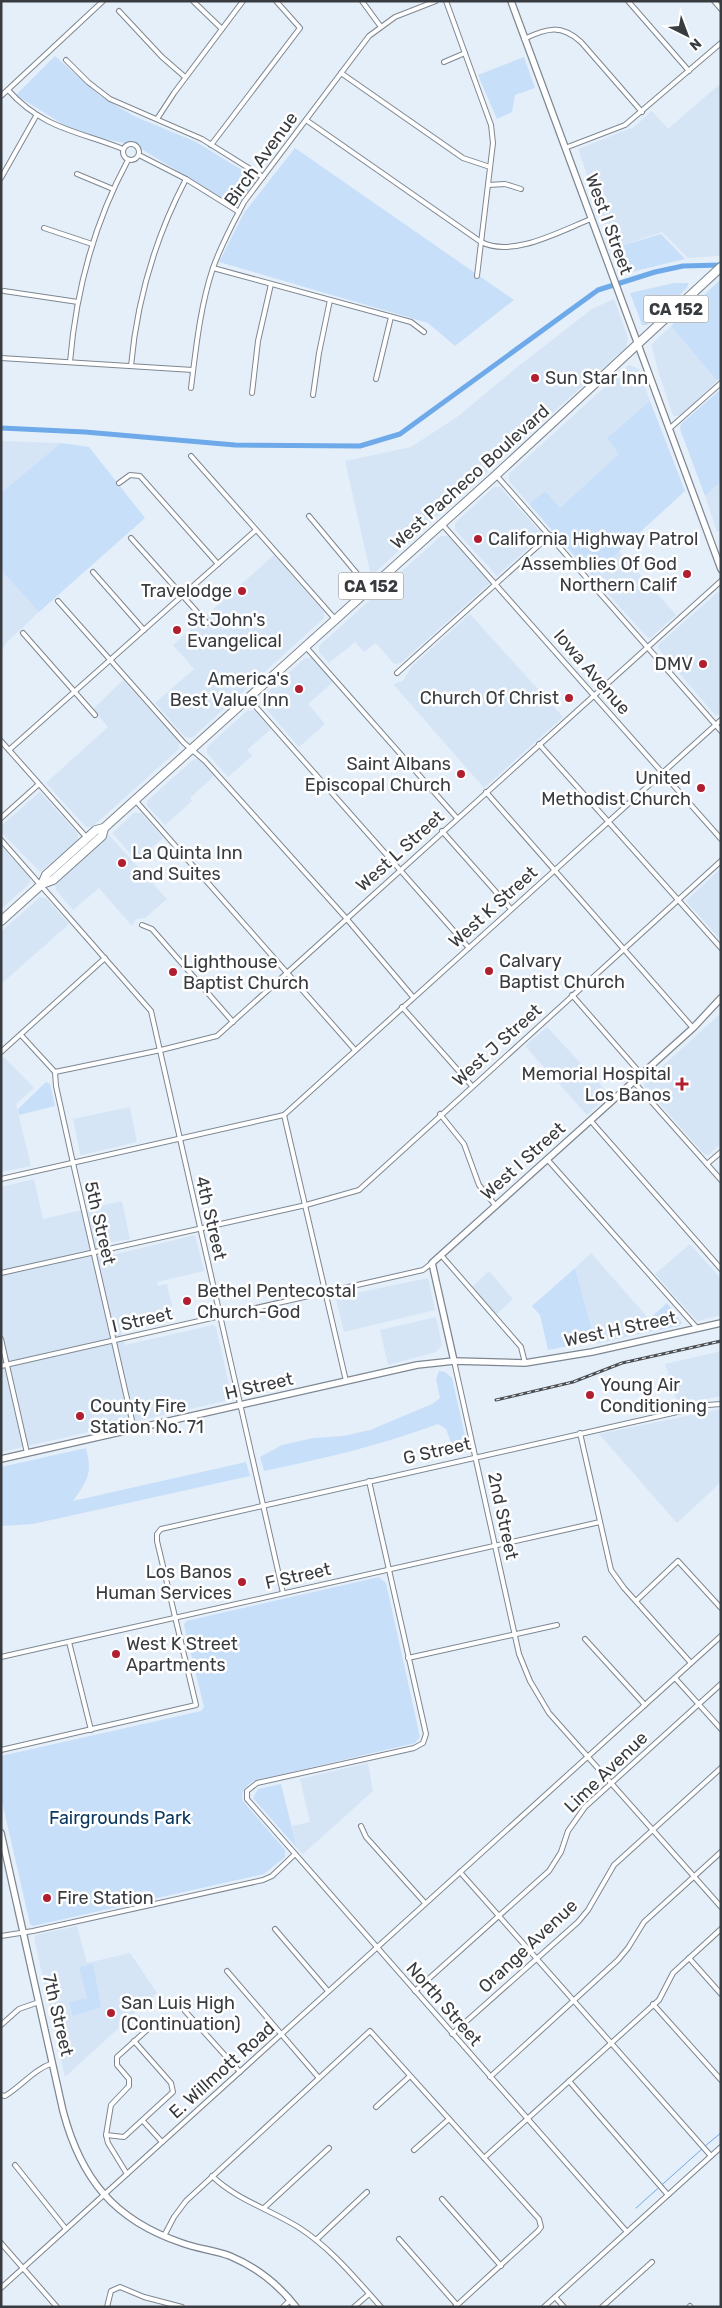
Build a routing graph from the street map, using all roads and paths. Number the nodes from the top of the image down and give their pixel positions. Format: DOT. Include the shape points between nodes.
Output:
graph roads {
  1 [pos="103,1"];
  2 [pos="193,1"];
  3 [pos="243,1"];
  4 [pos="276,1"];
  5 [pos="362,1"];
  6 [pos="436,1"];
  7 [pos="446,1"];
  8 [pos="511,1"];
  9 [pos="628,1"];
  10 [pos="714,1"];
  11 [pos="721,9"];
  12 [pos="119,12"];
  13 [pos="381,26"];
  14 [pos="222,29"];
  15 [pos="524,39"];
  16 [pos="721,43"];
  17 [pos="465,53"];
  18 [pos="66,60"];
  19 [pos="444,62"];
  20 [pos="689,71"];
  21 [pos="341,73"];
  22 [pos="185,77"];
  23 [pos="8,90"];
  24 [pos="1,96"];
  25 [pos="642,112"];
  26 [pos="36,116"];
  27 [pos="157,119"];
  28 [pos="306,120"];
  29 [pos="211,145"];
  30 [pos="565,148"];
  31 [pos="123,149"];
  32 [pos="139,155"];
  33 [pos="128,160"];
  34 [pos="490,167"];
  35 [pos="76,174"];
  36 [pos="263,177"];
  37 [pos="1,178"];
  38 [pos="186,179"];
  39 [pos="488,185"];
  40 [pos="113,189"];
  41 [pos="521,189"];
  42 [pos="239,212"];
  43 [pos="591,219"];
  44 [pos="44,228"];
  45 [pos="481,242"];
  46 [pos="92,244"];
  47 [pos="721,267"];
  48 [pos="213,268"];
  49 [pos="477,276"];
  50 [pos="271,284"];
  51 [pos="4,291"];
  52 [pos="330,300"];
  53 [pos="78,302"];
  54 [pos="391,317"];
  55 [pos="424,332"];
  56 [pos="638,345"];
  57 [pos="1,358"];
  58 [pos="70,362"];
  59 [pos="131,366"];
  60 [pos="193,370"];
  61 [pos="376,379"];
  62 [pos="721,382"];
  63 [pos="191,388"];
  64 [pos="252,393"];
  65 [pos="313,395"];
  66 [pos="669,428"];
  67 [pos="192,456"];
  68 [pos="496,474"];
  69 [pos="119,483"];
  70 [pos="309,516"];
  71 [pos="441,523"];
  72 [pos="256,530"];
  73 [pos="550,535"];
  74 [pos="131,538"];
  75 [pos="218,564"];
  76 [pos="721,569"];
  77 [pos="93,572"];
  78 [pos="721,581"];
  79 [pos="496,583"];
  80 [pos="369,588"];
  81 [pos="182,596"];
  82 [pos="58,601"];
  83 [pos="334,620"];
  84 [pos="207,624"];
  85 [pos="144,630"];
  86 [pos="23,632"];
  87 [pos="305,646"];
  88 [pos="648,647"];
  89 [pos="110,661"];
  90 [pos="397,673"];
  91 [pos="75,692"];
  92 [pos="595,695"];
  93 [pos="248,698"];
  94 [pos="95,715"];
  95 [pos="721,720"];
  96 [pos="715,725"];
  97 [pos="721,731"];
  98 [pos="1,741"];
  99 [pos="539,744"];
  100 [pos="191,749"];
  101 [pos="9,750"];
  102 [pos="662,773"];
  103 [pos="39,784"];
  104 [pos="486,792"];
  105 [pos="135,800"];
  106 [pos="1,818"];
  107 [pos="457,818"];
  108 [pos="609,822"];
  109 [pos="104,828"];
  110 [pos="442,831"];
  111 [pos="87,838"];
  112 [pos="721,839"];
  113 [pos="1,840"];
  114 [pos="721,861"];
  115 [pos="69,865"];
  116 [pos="401,869"];
  117 [pos="554,870"];
  118 [pos="42,884"];
  119 [pos="678,900"];
  120 [pos="511,910"];
  121 [pos="346,918"];
  122 [pos="1,921"];
  123 [pos="142,925"];
  124 [pos="469,948"];
  125 [pos="721,948"];
  126 [pos="624,949"];
  127 [pos="105,958"];
  128 [pos="287,972"];
  129 [pos="572,995"];
  130 [pos="413,997"];
  131 [pos="721,998"];
  132 [pos="402,1007"];
  133 [pos="233,1022"];
  134 [pos="693,1028"];
  135 [pos="21,1035"];
  136 [pos="161,1050"];
  137 [pos="355,1050"];
  138 [pos="1,1052"];
  139 [pos="56,1072"];
  140 [pos="641,1074"];
  141 [pos="633,1081"];
  142 [pos="472,1086"];
  143 [pos="284,1114"];
  144 [pos="440,1114"];
  145 [pos="590,1120"];
  146 [pos="179,1140"];
  147 [pos="721,1152"];
  148 [pos="548,1159"];
  149 [pos="73,1163"];
  150 [pos="707,1164"];
  151 [pos="1,1180"];
  152 [pos="721,1180"];
  153 [pos="306,1205"];
  154 [pos="496,1206"];
  155 [pos="199,1228"];
  156 [pos="93,1252"];
  157 [pos="441,1255"];
  158 [pos="432,1263"];
  159 [pos="721,1269"];
  160 [pos="1,1273"];
  161 [pos="327,1293"];
  162 [pos="220,1316"];
  163 [pos="721,1323"];
  164 [pos="697,1328"];
  165 [pos="1,1339"];
  166 [pos="113,1341"];
  167 [pos="454,1361"];
  168 [pos="525,1363"];
  169 [pos="7,1364"];
  170 [pos="1,1366"];
  171 [pos="346,1381"];
  172 [pos="721,1404"];
  173 [pos="241,1405"];
  174 [pos="134,1429"];
  175 [pos="580,1433"];
  176 [pos="27,1453"];
  177 [pos="476,1457"];
  178 [pos="1,1459"];
  179 [pos="369,1481"];
  180 [pos="263,1505"];
  181 [pos="600,1522"];
  182 [pos="494,1546"];
  183 [pos="388,1570"];
  184 [pos="282,1593"];
  185 [pos="636,1601"];
  186 [pos="721,1608"];
  187 [pos="176,1618"];
  188 [pos="557,1625"];
  189 [pos="515,1634"];
  190 [pos="721,1636"];
  191 [pos="585,1639"];
  192 [pos="69,1642"];
  193 [pos="1,1657"];
  194 [pos="408,1658"];
  195 [pos="691,1662"];
  196 [pos="675,1678"];
  197 [pos="721,1684"];
  198 [pos="699,1704"];
  199 [pos="645,1705"];
  200 [pos="721,1729"];
  201 [pos="90,1730"];
  202 [pos="1,1750"];
  203 [pos="588,1756"];
  204 [pos="721,1768"];
  205 [pos="611,1783"];
  206 [pos="361,1826"];
  207 [pos="652,1830"];
  208 [pos="1,1833"];
  209 [pos="2,1842"];
  210 [pos="721,1852"];
  211 [pos="295,1854"];
  212 [pos="460,1872"];
  213 [pos="693,1876"];
  214 [pos="425,1903"];
  215 [pos="721,1907"];
  216 [pos="499,1915"];
  217 [pos="275,1929"];
  218 [pos="721,1929"];
  219 [pos="24,1932"];
  220 [pos="1,1936"];
  221 [pos="376,1948"];
  222 [pos="536,1958"];
  223 [pos="689,1958"];
  224 [pos="227,1972"];
  225 [pos="328,1991"];
  226 [pos="415,1991"];
  227 [pos="721,1994"];
  228 [pos="574,2000"];
  229 [pos="40,2002"];
  230 [pos="653,2004"];
  231 [pos="185,2011"];
  232 [pos="1,2025"];
  233 [pos="148,2029"];
  234 [pos="452,2034"];
  235 [pos="280,2035"];
  236 [pos="134,2041"];
  237 [pos="611,2042"];
  238 [pos="54,2063"];
  239 [pos="240,2072"];
  240 [pos="410,2076"];
  241 [pos="490,2076"];
  242 [pos="319,2078"];
  243 [pos="721,2080"];
  244 [pos="569,2081"];
  245 [pos="1,2095"];
  246 [pos="376,2107"];
  247 [pos="449,2119"];
  248 [pos="527,2119"];
  249 [pos="143,2121"];
  250 [pos="106,2135"];
  251 [pos="162,2142"];
  252 [pos="721,2147"];
  253 [pos="329,2148"];
  254 [pos="414,2150"];
  255 [pos="711,2156"];
  256 [pos="484,2158"];
  257 [pos="15,2165"];
  258 [pos="128,2174"];
  259 [pos="212,2176"];
  260 [pos="367,2192"];
  261 [pos="104,2195"];
  262 [pos="668,2195"];
  263 [pos="442,2199"];
  264 [pos="264,2208"];
  265 [pos="66,2229"];
  266 [pos="627,2232"];
  267 [pos="164,2236"];
  268 [pos="399,2239"];
  269 [pos="316,2240"];
  270 [pos="1,2243"];
  271 [pos="652,2262"];
  272 [pos="501,2266"];
  273 [pos="23,2268"];
  274 [pos="1,2288"];
  275 [pos="369,2294"];
  276 [pos="555,2297"];
  277 [pos="290,2300"];
  278 [pos="167,2305"];
  279 [pos="456,2306"];
  280 [pos="57,2307"];
  281 [pos="107,2307"];
  282 [pos="182,2307"];
  283 [pos="282,2307"];
  284 [pos="296,2307"];
  285 [pos="354,2307"];
  286 [pos="381,2307"];
  287 [pos="544,2307"];
  288 [pos="564,2307"];
  289 [pos="602,2307"];
  1 -- 23 [label="street"];
  2 -- 14 [label="street"];
  3 -- 14 [label="street"];
  4 -- 29 [label="street" via="300,28"];
  5 -- 13 [label="street"];
  6 -- 13 [label="street, Birch Avenue"];
  7 -- 17 [label="street"];
  8 -- 15 [label="street, West I Street"];
  9 -- 20 [label="street"];
  10 -- 11 [label="street"];
  12 -- 22 [label="street"];
  13 -- 21 [label="street, Birch Avenue" via="369,36"];
  14 -- 22 [label="street"];
  15 -- 25 [label="street" via="542,31 571,33"];
  15 -- 30 [label="street, West I Street"];
  16 -- 20 [label="street"];
  17 -- 19 [label="street"];
  17 -- 34 [label="street" via="491,125"];
  18 -- 27 [label="street" via="110,99"];
  20 -- 25 [label="street"];
  21 -- 28 [label="street, Birch Avenue"];
  21 -- 34 [label="street" via="463,158"];
  22 -- 27 [label="street"];
  23 -- 24 [label="street"];
  23 -- 26 [label="street"];
  25 -- 30 [label="street" via="626,125"];
  26 -- 31 [label="street"];
  26 -- 37 [label="street"];
  27 -- 29 [label="street"];
  28 -- 36 [label="street, Birch Avenue"];
  28 -- 45 [label="street"];
  29 -- 36 [label="street"];
  30 -- 43 [label="street, West I Street"];
  31 -- 32 [label="street" via="127,145 136,145"];
  31 -- 33 [label="street"];
  32 -- 33 [label="street" via="136,160"];
  32 -- 38 [label="street"];
  33 -- 40 [label="street"];
  34 -- 39 [label="street"];
  35 -- 40 [label="street"];
  36 -- 42 [label="street, Birch Avenue"];
  38 -- 42 [label="street"];
  38 -- 59 [label="street" via="145,276 134,330"];
  39 -- 41 [label="street" via="505,184"];
  39 -- 45 [label="street"];
  40 -- 46 [label="street"];
  42 -- 48 [label="street, Birch Avenue"];
  43 -- 45 [label="street" via="508,249 491,248"];
  43 -- 56 [label="street, West I Street"];
  44 -- 46 [label="street"];
  45 -- 49 [label="street"];
  46 -- 53 [label="street"];
  47 -- 56 [label="highway, West Pacheco Boulevard / CA 152"];
  48 -- 50 [label="street"];
  48 -- 60 [label="street, Birch Avenue" via="199,321"];
  50 -- 52 [label="street"];
  50 -- 64 [label="street" via="258,341"];
  51 -- 53 [label="street"];
  52 -- 54 [label="street"];
  52 -- 65 [label="street"];
  53 -- 58 [label="street"];
  54 -- 55 [label="street" via="411,322"];
  54 -- 61 [label="street"];
  56 -- 66 [label="street, West I Street"];
  56 -- 68 [label="highway, West Pacheco Boulevard / CA 152"];
  57 -- 58 [label="street"];
  58 -- 59 [label="street"];
  59 -- 60 [label="street"];
  60 -- 63 [label="street, Birch Avenue"];
  62 -- 66 [label="street"];
  66 -- 76 [label="street, West I Street"];
  67 -- 72 [label="street"];
  68 -- 71 [label="highway, West Pacheco Boulevard / CA 152"];
  68 -- 73 [label="street"];
  69 -- 75 [label="street" via="130,475 140,476"];
  70 -- 80 [label="street"];
  71 -- 79 [label="street, Iowa Avenue"];
  71 -- 80 [label="highway, West Pacheco Boulevard / CA 152"];
  72 -- 75 [label="street"];
  72 -- 83 [label="street"];
  73 -- 79 [label="street"];
  73 -- 88 [label="street"];
  74 -- 81 [label="street"];
  75 -- 81 [label="street"];
  77 -- 85 [label="street"];
  78 -- 88 [label="street, West L Street"];
  79 -- 90 [label="street"];
  79 -- 92 [label="street, Iowa Avenue"];
  80 -- 83 [label="highway, West Pacheco Boulevard / CA 152"];
  81 -- 84 [label="street"];
  81 -- 85 [label="street"];
  82 -- 89 [label="street"];
  83 -- 87 [label="highway, West Pacheco Boulevard / CA 152"];
  85 -- 89 [label="street"];
  86 -- 91 [label="street"];
  87 -- 93 [label="highway, West Pacheco Boulevard / CA 152"];
  87 -- 107 [label="street"];
  88 -- 92 [label="street, West L Street"];
  88 -- 96 [label="street"];
  89 -- 91 [label="street"];
  89 -- 100 [label="street"];
  91 -- 94 [label="street"];
  91 -- 101 [label="street"];
  92 -- 99 [label="street, West L Street"];
  92 -- 102 [label="street, Iowa Avenue"];
  93 -- 100 [label="highway, West Pacheco Boulevard / CA 152"];
  93 -- 116 [label="street"];
  95 -- 96 [label="street, West K Street"];
  96 -- 97 [label="street"];
  96 -- 102 [label="street, West K Street"];
  98 -- 101 [label="street"];
  99 -- 104 [label="street, West L Street"];
  99 -- 108 [label="street"];
  100 -- 105 [label="highway, West Pacheco Boulevard / CA 152"];
  100 -- 121 [label="street" via="199,754"];
  101 -- 103 [label="street"];
  102 -- 108 [label="street, West K Street"];
  102 -- 112 [label="street, Iowa Avenue"];
  103 -- 106 [label="street"];
  103 -- 111 [label="street"];
  104 -- 107 [label="street, West L Street"];
  104 -- 117 [label="street"];
  105 -- 109 [label="highway, West Pacheco Boulevard / CA 152"];
  105 -- 128 [label="street"];
  107 -- 110 [label="street, West L Street"];
  108 -- 117 [label="street, West K Street"];
  108 -- 119 [label="street"];
  109 -- 111 [label="highway, West Pacheco Boulevard / CA 152"];
  109 -- 115 [label="highway, West Pacheco Boulevard / CA 152" via="102,836"];
  110 -- 116 [label="street, West L Street"];
  110 -- 120 [label="street"];
  111 -- 115 [label="highway" via="87,843 70,859"];
  111 -- 118 [label="highway, CA 152" via="46,875"];
  113 -- 118 [label="street, 4th Street"];
  114 -- 119 [label="street, West J Street"];
  115 -- 118 [label="highway, CA 152"];
  116 -- 121 [label="street, West L Street"];
  116 -- 124 [label="street"];
  117 -- 120 [label="street, West K Street"];
  117 -- 126 [label="street"];
  118 -- 122 [label="highway, CA 152"];
  118 -- 127 [label="street, 4th Street"];
  119 -- 125 [label="street"];
  119 -- 126 [label="street, West J Street"];
  120 -- 124 [label="street, West K Street"];
  121 -- 128 [label="street, West L Street"];
  121 -- 130 [label="street"];
  123 -- 133 [label="street" via="152,929"];
  124 -- 130 [label="street, West K Street"];
  126 -- 129 [label="street, West J Street"];
  126 -- 134 [label="street"];
  127 -- 135 [label="street"];
  127 -- 136 [label="street, 4th Street" via="148,1006"];
  128 -- 133 [label="street, West L Street"];
  128 -- 137 [label="street"];
  129 -- 140 [label="street"];
  129 -- 142 [label="street, West J Street"];
  130 -- 132 [label="street, West K Street"];
  131 -- 134 [label="street, West I Street"];
  132 -- 137 [label="street, West K Street"];
  132 -- 142 [label="street"];
  133 -- 136 [label="street, West L Street" via="214,1038"];
  134 -- 140 [label="street, West I Street"];
  135 -- 138 [label="street"];
  135 -- 139 [label="street"];
  136 -- 139 [label="street, West L Street"];
  136 -- 146 [label="street, 4th Street"];
  137 -- 143 [label="street, West K Street"];
  139 -- 149 [label="street, 5th Street" via="56,1086"];
  140 -- 141 [label="street, West I Street"];
  141 -- 145 [label="street, West I Street"];
  141 -- 150 [label="street"];
  142 -- 144 [label="street, West J Street"];
  143 -- 146 [label="street"];
  143 -- 153 [label="street"];
  144 -- 153 [label="street, West J Street" via="359,1190"];
  144 -- 154 [label="street" via="464,1144 479,1185"];
  145 -- 148 [label="street, West I Street"];
  145 -- 159 [label="street"];
  146 -- 149 [label="street"];
  146 -- 155 [label="street, 4th Street"];
  147 -- 150 [label="street"];
  148 -- 154 [label="street, West I Street"];
  148 -- 164 [label="street"];
  149 -- 151 [label="street"];
  149 -- 156 [label="street, 5th Street"];
  150 -- 152 [label="street"];
  153 -- 155 [label="street"];
  153 -- 161 [label="street"];
  154 -- 157 [label="street, West I Street"];
  155 -- 156 [label="street"];
  155 -- 162 [label="street, 4th Street"];
  156 -- 160 [label="street"];
  156 -- 166 [label="street, 5th Street"];
  157 -- 158 [label="street, West I Street"];
  157 -- 168 [label="street" via="521,1347"];
  158 -- 161 [label="street, I Street" via="423,1270"];
  158 -- 167 [label="street, 2nd Street"];
  161 -- 162 [label="street, I Street"];
  161 -- 171 [label="street"];
  162 -- 166 [label="street, I Street"];
  162 -- 173 [label="street, 4th Street"];
  163 -- 164 [label="street, West H Street"];
  164 -- 168 [label="street, West H Street"];
  165 -- 169 [label="street"];
  166 -- 169 [label="street, I Street"];
  166 -- 174 [label="street, 5th Street"];
  167 -- 168 [label="street, H Street"];
  167 -- 171 [label="street, H Street" via="417,1365"];
  167 -- 177 [label="street, 2nd Street"];
  169 -- 170 [label="street, I Street"];
  169 -- 176 [label="street"];
  171 -- 173 [label="street, H Street"];
  172 -- 175 [label="street, G Street"];
  173 -- 174 [label="street, H Street"];
  173 -- 180 [label="street, 4th Street"];
  174 -- 176 [label="street, H Street"];
  175 -- 177 [label="street, G Street"];
  175 -- 181 [label="street"];
  176 -- 178 [label="street, H Street"];
  177 -- 179 [label="street, G Street"];
  177 -- 182 [label="street, 2nd Street"];
  179 -- 180 [label="street, G Street"];
  179 -- 183 [label="street"];
  180 -- 184 [label="street, 4th Street"];
  180 -- 187 [label="street, G Street" via="161,1529 158,1541"];
  181 -- 182 [label="street, F Street"];
  181 -- 185 [label="street" via="611,1570"];
  182 -- 183 [label="street, F Street"];
  182 -- 189 [label="street, 2nd Street"];
  183 -- 184 [label="street, F Street"];
  183 -- 194 [label="street"];
  184 -- 187 [label="street, F Street"];
  185 -- 186 [label="street" via="678,1561"];
  185 -- 195 [label="street"];
  187 -- 192 [label="street, F Street"];
  187 -- 201 [label="street" via="196,1705"];
  188 -- 189 [label="street"];
  189 -- 194 [label="street"];
  189 -- 203 [label="street, 2nd Street" via="525,1670 538,1696"];
  190 -- 195 [label="street, E. Willmott Road"];
  191 -- 199 [label="street"];
  192 -- 193 [label="street, F Street"];
  192 -- 201 [label="street"];
  194 -- 211 [label="street, North Street" via="426,1734 423,1743 414,1748 257,1783 247,1791 248,1802"];
  195 -- 196 [label="street, E. Willmott Road"];
  196 -- 198 [label="street"];
  196 -- 199 [label="street, E. Willmott Road"];
  197 -- 198 [label="street, Lime Avenue"];
  198 -- 200 [label="street"];
  198 -- 205 [label="street, Lime Avenue"];
  199 -- 203 [label="street, E. Willmott Road"];
  201 -- 202 [label="street"];
  203 -- 205 [label="street, 2nd Street"];
  203 -- 212 [label="street, E. Willmott Road"];
  204 -- 207 [label="street, Orange Avenue"];
  205 -- 207 [label="street, 2nd Street"];
  205 -- 216 [label="street, Lime Avenue" via="576,1818 561,1852 548,1870"];
  206 -- 214 [label="street" via="366,1837"];
  207 -- 213 [label="street, 2nd Street"];
  207 -- 222 [label="street, Orange Avenue" via="614,1865 578,1922"];
  208 -- 209 [label="street, 7th Street"];
  209 -- 219 [label="street, 7th Street"];
  210 -- 213 [label="street"];
  211 -- 219 [label="street" via="272,1876 263,1880"];
  211 -- 221 [label="street, North Street"];
  212 -- 214 [label="street, E. Willmott Road"];
  212 -- 216 [label="street"];
  213 -- 215 [label="street, 2nd Street"];
  213 -- 228 [label="street" via="644,1922 618,1960"];
  214 -- 221 [label="street, E. Willmott Road"];
  216 -- 222 [label="street"];
  216 -- 226 [label="street, Lime Avenue"];
  217 -- 225 [label="street"];
  218 -- 223 [label="street"];
  219 -- 220 [label="street"];
  219 -- 229 [label="street, 7th Street"];
  221 -- 225 [label="street, E. Willmott Road"];
  221 -- 226 [label="street, North Street"];
  222 -- 228 [label="street"];
  222 -- 234 [label="street, Orange Avenue"];
  223 -- 227 [label="street"];
  223 -- 230 [label="street" via="672,1973 666,1990"];
  224 -- 235 [label="street" via="277,2027"];
  225 -- 235 [label="street, E. Willmott Road"];
  226 -- 234 [label="street, North Street"];
  228 -- 237 [label="street"];
  228 -- 241 [label="street"];
  229 -- 232 [label="street" via="19,2009"];
  229 -- 238 [label="street, 7th Street"];
  230 -- 237 [label="street"];
  230 -- 243 [label="street"];
  231 -- 239 [label="street"];
  233 -- 236 [label="street"];
  234 -- 241 [label="street, North Street"];
  235 -- 239 [label="street, E. Willmott Road"];
  235 -- 242 [label="street"];
  236 -- 249 [label="street" via="174,2089 171,2096"];
  236 -- 250 [label="street" via="116,2060 129,2079 129,2086 111,2105"];
  237 -- 244 [label="street"];
  237 -- 255 [label="street"];
  238 -- 245 [label="street" via="41,2067 13,2091"];
  238 -- 261 [label="street, 7th Street" via="72,2142 84,2167"];
  239 -- 251 [label="street, E. Willmott Road"];
  240 -- 242 [label="street" via="370,2031"];
  240 -- 246 [label="street"];
  240 -- 247 [label="street"];
  241 -- 248 [label="street, North Street"];
  242 -- 259 [label="street"];
  244 -- 248 [label="street"];
  244 -- 262 [label="street"];
  247 -- 254 [label="street"];
  247 -- 256 [label="street"];
  248 -- 256 [label="street"];
  248 -- 266 [label="street, North Street"];
  249 -- 250 [label="street" via="124,2137"];
  249 -- 251 [label="street"];
  250 -- 258 [label="street"];
  251 -- 258 [label="street, E. Willmott Road"];
  252 -- 255 [label="street"];
  253 -- 264 [label="street"];
  255 -- 262 [label="street"];
  256 -- 272 [label="street" via="539,2219 541,2227"];
  257 -- 265 [label="street"];
  258 -- 261 [label="street, E. Willmott Road"];
  259 -- 264 [label="street" via="234,2195"];
  259 -- 267 [label="street" via="183,2204"];
  260 -- 269 [label="street"];
  261 -- 265 [label="street, E. Willmott Road"];
  261 -- 267 [label="street, 7th Street" via="132,2219"];
  262 -- 266 [label="street"];
  263 -- 272 [label="street"];
  264 -- 269 [label="street"];
  265 -- 273 [label="street, E. Willmott Road"];
  266 -- 276 [label="street"];
  267 -- 277 [label="street, 7th Street" via="230,2256 268,2279"];
  268 -- 279 [label="street"];
  269 -- 275 [label="street"];
  270 -- 273 [label="street"];
  271 -- 289 [label="street"];
  272 -- 279 [label="street"];
  273 -- 274 [label="street, E. Willmott Road"];
  273 -- 280 [label="street"];
  275 -- 285 [label="street"];
  275 -- 286 [label="street"];
  276 -- 287 [label="street"];
  276 -- 288 [label="street"];
  277 -- 283 [label="street"];
  277 -- 284 [label="street, 7th Street"];
  278 -- 281 [label="street" via="125,2288 115,2288 109,2295"];
  278 -- 282 [label="street"];
}
